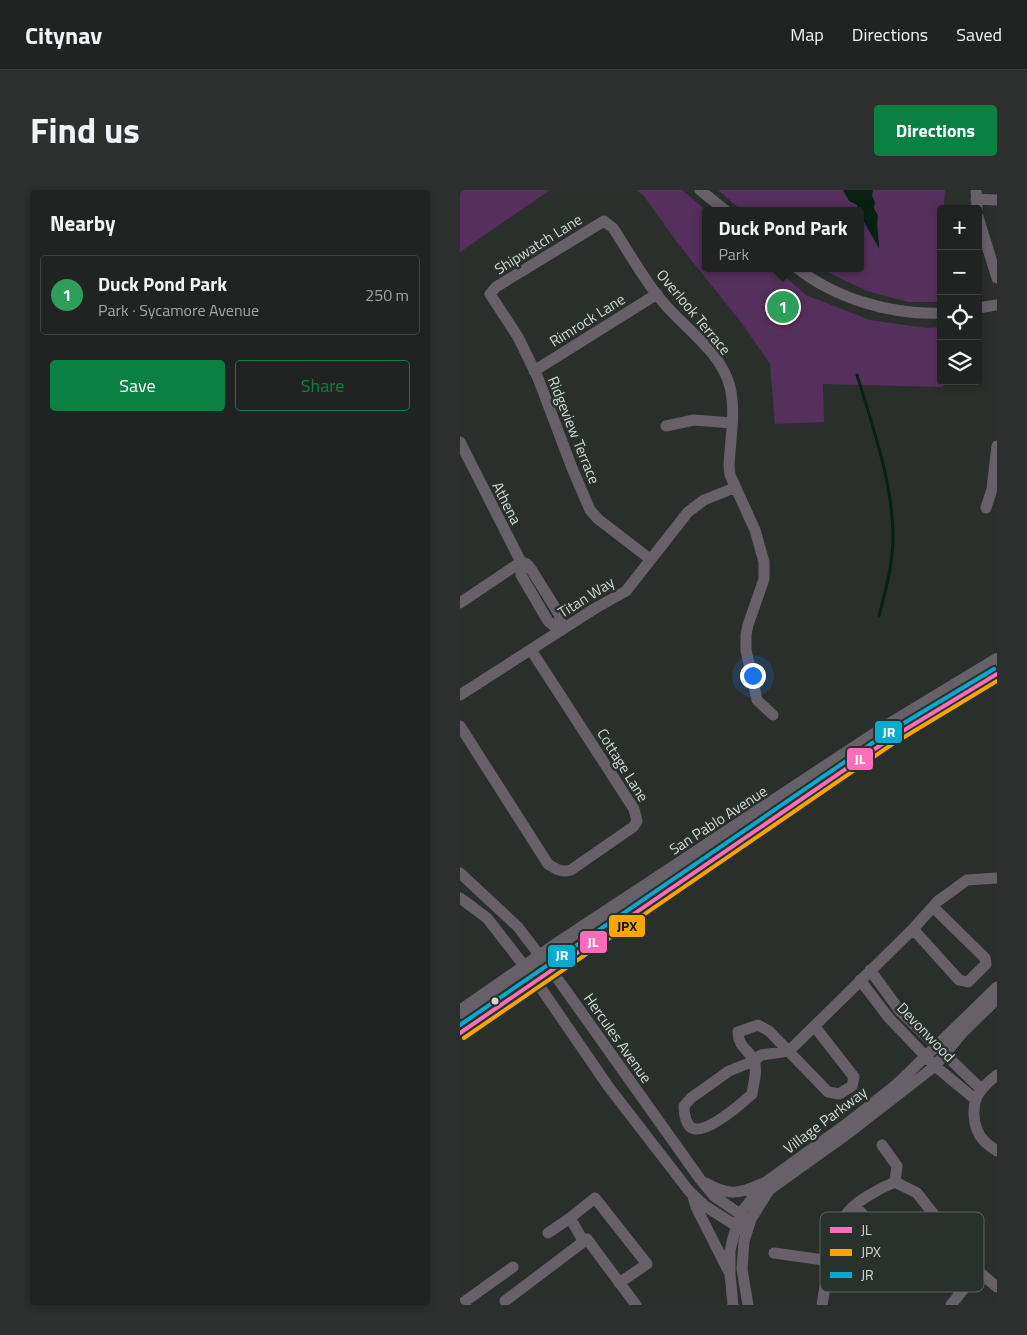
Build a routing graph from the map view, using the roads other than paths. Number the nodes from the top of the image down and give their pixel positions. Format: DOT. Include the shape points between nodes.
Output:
graph roads {
  1 [pos="700,190"];
  2 [pos="977,199"];
  3 [pos="997,200"];
  4 [pos="721,207"];
  5 [pos="604,221"];
  6 [pos="982,230"];
  7 [pos="803,272"];
  8 [pos="997,278"];
  9 [pos="490,294"];
  10 [pos="656,294"];
  11 [pos="997,304"];
  12 [pos="982,307"];
  13 [pos="937,313"];
  14 [pos="534,371"];
  15 [pos="732,423"];
  16 [pos="666,426"];
  17 [pos="460,442"];
  18 [pos="997,446"];
  19 [pos="463,458"];
  20 [pos="734,488"];
  21 [pos="986,508"];
  22 [pos="650,559"];
  23 [pos="520,562"];
  24 [pos="460,603"];
  25 [pos="562,630"];
  26 [pos="531,650"];
  27 [pos="997,660"];
  28 [pos="997,674"];
  29 [pos="460,696"];
  30 [pos="773,715"];
  31 [pos="460,726"];
  32 [pos="460,873"];
  33 [pos="997,878"];
  34 [pos="460,898"];
  35 [pos="933,907"];
  36 [pos="913,929"];
  37 [pos="540,956"];
  38 [pos="526,968"];
  39 [pos="551,970"];
  40 [pos="870,970"];
  41 [pos="860,980"];
  42 [pos="536,981"];
  43 [pos="997,987"];
  44 [pos="997,999"];
  45 [pos="460,1012"];
  46 [pos="815,1027"];
  47 [pos="460,1033"];
  48 [pos="936,1046"];
  49 [pos="789,1051"];
  50 [pos="945,1054"];
  51 [pos="926,1055"];
  52 [pos="754,1061"];
  53 [pos="935,1066"];
  54 [pos="997,1075"];
  55 [pos="978,1094"];
  56 [pos="882,1144"];
  57 [pos="997,1151"];
  58 [pos="700,1179"];
  59 [pos="895,1182"];
  60 [pos="763,1184"];
  61 [pos="692,1195"];
  62 [pos="855,1206"];
  63 [pos="848,1212"];
  64 [pos="860,1212"];
  65 [pos="931,1212"];
  66 [pos="570,1218"];
  67 [pos="744,1223"];
  68 [pos="548,1234"];
  69 [pos="584,1242"];
  70 [pos="774,1253"];
  71 [pos="820,1259"];
  72 [pos="513,1267"];
  73 [pos="730,1274"];
  74 [pos="984,1277"];
  75 [pos="491,1283"];
  76 [pos="620,1283"];
  77 [pos="997,1287"];
  78 [pos="825,1292"];
  79 [pos="962,1292"];
  80 [pos="507,1303"];
  81 [pos="466,1305"];
  82 [pos="636,1305"];
  83 [pos="734,1305"];
  84 [pos="748,1305"];
  85 [pos="822,1305"];
  86 [pos="951,1305"];
  1 -- 4 [label="street"];
  2 -- 3 [label="street"];
  5 -- 9 [label="street, Shipwatch Lane" via="496,287"];
  5 -- 10 [label="street, Overlook Terrace" via="613,228"];
  6 -- 8 [label="street"];
  7 -- 13 [label="street" via="861,301 907,312"];
  9 -- 14 [label="street, Ridgeview Terrace" via="518,337"];
  10 -- 14 [label="street, Rimrock Lane"];
  10 -- 15 [label="street, Overlook Terrace" via="706,347 725,373 730,386"];
  11 -- 12 [label="street"];
  14 -- 22 [label="street, Ridgeview Terrace" via="590,510"];
  15 -- 16 [label="street" via="694,420"];
  15 -- 20 [label="street, Overlook Terrace" via="729,466"];
  17 -- 19 [label="street, Athena"];
  18 -- 21 [label="street" via="992,489"];
  19 -- 23 [label="street, Athena"];
  20 -- 22 [label="street, Titan Way" via="704,500 688,512"];
  20 -- 30 [label="street, Overlook Terrace" via="755,530 764,562 764,579 748,625 746,650 757,700"];
  22 -- 25 [label="street, Titan Way" via="626,591"];
  23 -- 24 [label="street"];
  23 -- 25 [label="street, Athena" via="531,569 558,614"];
  25 -- 26 [label="street, Titan Way"];
  26 -- 29 [label="street, Titan Way"];
  26 -- 31 [label="street, Cottage Lane" via="634,810 637,821 633,827 571,870 557,870 548,864"];
  27 -- 37 [label="main road, San Pablo Avenue" via="888,726"];
  28 -- 39 [label="main road, San Pablo Avenue" via="888,740"];
  32 -- 37 [label="street, Hercules Avenue" via="515,923"];
  33 -- 35 [label="street" via="966,880"];
  34 -- 38 [label="street" via="487,918"];
  35 -- 36 [label="street"];
  35 -- 36 [label="street" via="985,958 986,964 968,982 959,980"];
  36 -- 40 [label="street"];
  37 -- 38 [label="main road, San Pablo Avenue"];
  37 -- 39 [label="street, Hercules Avenue"];
  38 -- 42 [label="street"];
  38 -- 45 [label="main road, San Pablo Avenue"];
  39 -- 42 [label="main road, San Pablo Avenue"];
  39 -- 58 [label="street, Hercules Avenue"];
  40 -- 41 [label="street"];
  40 -- 48 [label="street, Devonwood" via="900,1010"];
  41 -- 46 [label="street"];
  41 -- 51 [label="street, Devonwood" via="890,1018"];
  42 -- 47 [label="main road, San Pablo Avenue"];
  42 -- 61 [label="street" via="608,1086"];
  43 -- 48 [label="street, Village Parkway"];
  44 -- 50 [label="street, Village Parkway"];
  46 -- 49 [label="street"];
  46 -- 49 [label="street" via="854,1077 852,1086 839,1094 828,1092"];
  48 -- 50 [label="street, Devonwood"];
  48 -- 51 [label="street, Village Parkway"];
  49 -- 52 [label="street" via="761,1055"];
  49 -- 52 [label="street" via="758,1025 738,1032 739,1041"];
  50 -- 53 [label="street, Village Parkway"];
  50 -- 55 [label="street, Devonwood"];
  51 -- 53 [label="street, Devonwood"];
  51 -- 60 [label="street, Village Parkway" via="897,1084 845,1126"];
  52 -- 52 [label="street" via="752,1094 707,1127 690,1127 684,1116 684,1106 691,1098 729,1071"];
  53 -- 55 [label="street, Devonwood"];
  53 -- 67 [label="street, Village Parkway" via="770,1190"];
  54 -- 55 [label="street"];
  55 -- 57 [label="street" via="974,1112 976,1128 984,1141"];
  56 -- 59 [label="street" via="897,1166"];
  58 -- 60 [label="street" via="727,1192 744,1192"];
  58 -- 67 [label="street, Hercules Avenue"];
  59 -- 62 [label="street" via="876,1190"];
  59 -- 65 [label="street" via="917,1194"];
  60 -- 67 [label="street, Village Parkway"];
  61 -- 67 [label="street" via="705,1206"];
  61 -- 73 [label="street"];
  62 -- 63 [label="street"];
  62 -- 64 [label="street"];
  66 -- 68 [label="street"];
  66 -- 69 [label="street"];
  66 -- 76 [label="street" via="595,1198 647,1264"];
  67 -- 73 [label="street, Village Parkway" via="730,1251"];
  67 -- 84 [label="street, Village Parkway" via="742,1269"];
  69 -- 76 [label="street" via="587,1239"];
  69 -- 80 [label="street"];
  70 -- 71 [label="street"];
  72 -- 75 [label="street"];
  73 -- 83 [label="street, Village Parkway"];
  74 -- 77 [label="street"];
  75 -- 80 [label="street"];
  75 -- 81 [label="street" via="464,1302"];
  76 -- 82 [label="street"];
  78 -- 85 [label="street"];
  79 -- 86 [label="street"];
}
